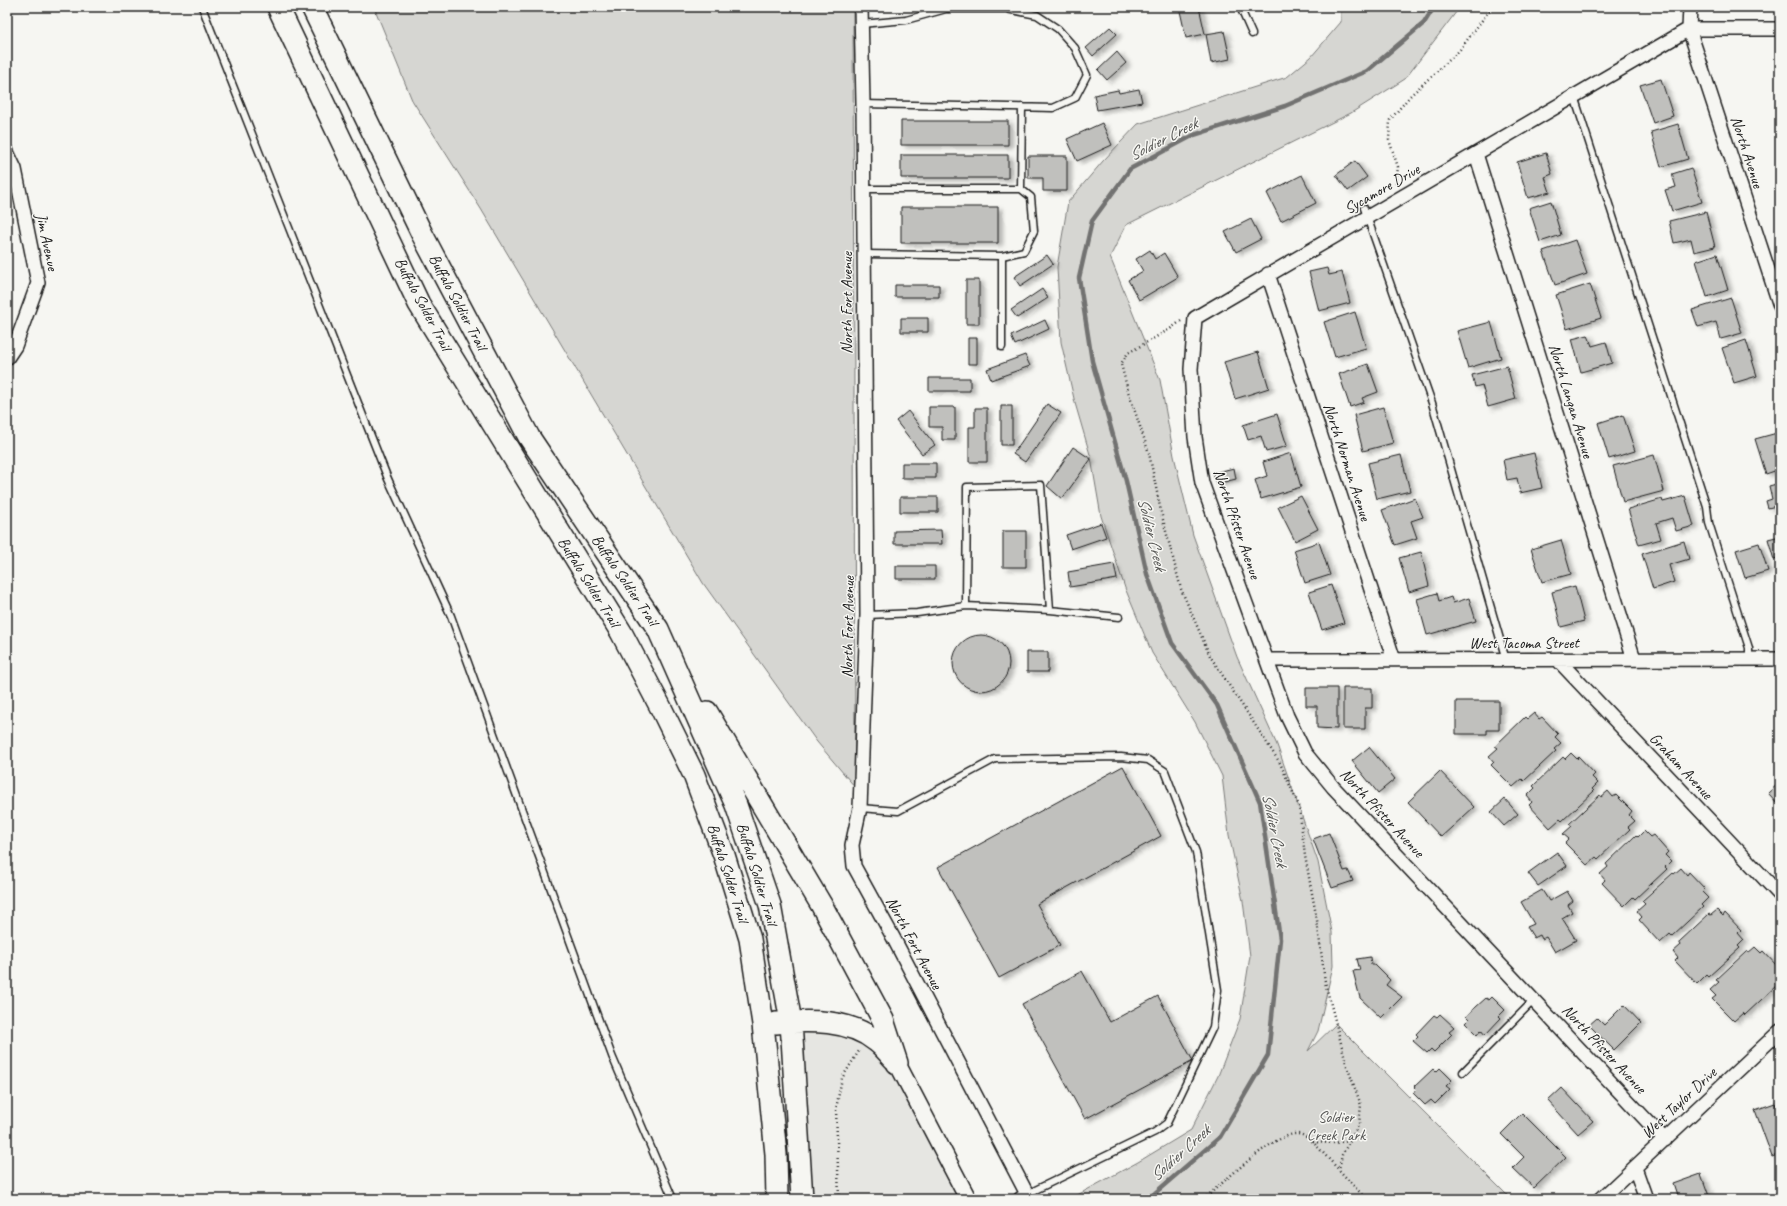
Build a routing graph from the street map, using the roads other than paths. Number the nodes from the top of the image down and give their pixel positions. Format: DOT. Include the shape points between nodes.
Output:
graph roads {
  1 [pos="202,7"];
  2 [pos="278,7"];
  3 [pos="312,7"];
  4 [pos="861,7"];
  5 [pos="1240,7"];
  6 [pos="1690,7"];
  7 [pos="861,24"];
  8 [pos="1689,29"];
  9 [pos="1780,29"];
  10 [pos="1252,34"];
  11 [pos="1574,96"];
  12 [pos="863,104"];
  13 [pos="1022,107"];
  14 [pos="7,152"];
  15 [pos="1476,154"];
  16 [pos="864,189"];
  17 [pos="1021,189"];
  18 [pos="1366,212"];
  19 [pos="864,254"];
  20 [pos="1002,256"];
  21 [pos="1268,274"];
  22 [pos="1780,306"];
  23 [pos="1002,347"];
  24 [pos="7,358"];
  25 [pos="1195,437"];
  26 [pos="966,606"];
  27 [pos="1050,610"];
  28 [pos="866,615"];
  29 [pos="1119,617"];
  30 [pos="658,629"];
  31 [pos="1634,659"];
  32 [pos="1749,659"];
  33 [pos="1780,659"];
  34 [pos="1268,660"];
  35 [pos="1394,660"];
  36 [pos="1506,660"];
  37 [pos="1558,660"];
  38 [pos="860,808"];
  39 [pos="1780,895"];
  40 [pos="1534,1000"];
  41 [pos="791,1022"];
  42 [pos="763,1024"];
  43 [pos="1780,1031"];
  44 [pos="897,1063"];
  45 [pos="1463,1072"];
  46 [pos="1665,1140"];
  47 [pos="1635,1168"];
  48 [pos="1023,1197"];
  49 [pos="673,1199"];
  50 [pos="777,1199"];
  51 [pos="802,1199"];
  52 [pos="968,1199"];
  53 [pos="1601,1199"];
  54 [pos="1646,1199"];
  1 -- 49 [label="lane" via="388,479 451,616 612,1056"];
  2 -- 42 [label="main road, Buffalo Solder Trail" via="419,304 621,632 694,775 724,855 750,939"];
  3 -- 30 [label="main road, Buffalo Soldier Trail" via="422,234 529,437"];
  4 -- 7 [label="street, North Fort Avenue"];
  5 -- 10 [label="lane"];
  6 -- 8 [label="street, North Avenue"];
  7 -- 12 [label="street, North Fort Avenue"];
  7 -- 13 [label="lane" via="906,20 946,9 1006,9 1037,15 1058,29 1075,48 1087,74 1075,98 1053,108"];
  8 -- 9 [label="street"];
  8 -- 11 [label="street, Sycamore Drive"];
  8 -- 22 [label="street, North Avenue"];
  11 -- 15 [label="street, Sycamore Drive"];
  11 -- 32 [label="lane" via="1707,507 1709,523 1749,648"];
  12 -- 13 [label="lane"];
  12 -- 16 [label="street, North Fort Avenue"];
  13 -- 17 [label="lane"];
  14 -- 24 [label="street, Jim Avenue" via="15,169 38,283 15,346"];
  15 -- 18 [label="street, Sycamore Drive"];
  15 -- 31 [label="street, North Langan Avenue"];
  16 -- 17 [label="lane"];
  16 -- 19 [label="street, North Fort Avenue"];
  17 -- 20 [label="lane" via="1031,197 1034,231 1024,251"];
  18 -- 21 [label="street, Sycamore Drive"];
  18 -- 36 [label="lane" via="1432,403"];
  19 -- 20 [label="lane"];
  19 -- 28 [label="street, North Fort Avenue"];
  20 -- 23 [label="lane"];
  21 -- 25 [label="street, Sycamore Drive" via="1195,318 1191,369"];
  21 -- 35 [label="street, North Norman Avenue"];
  25 -- 34 [label="street, North Pfister Avenue" via="1202,483"];
  26 -- 27 [label="lane"];
  26 -- 27 [label="lane" via="967,487 1041,485"];
  26 -- 28 [label="lane" via="916,613"];
  27 -- 29 [label="lane"];
  28 -- 38 [label="street, North Fort Avenue"];
  30 -- 41 [label="main road, Buffalo Soldier Trail" via="736,805 767,898"];
  30 -- 44 [label="main road" via="822,906 883,1020"];
  31 -- 32 [label="street, West Tacoma Street"];
  31 -- 37 [label="street, West Tacoma Street"];
  32 -- 33 [label="street, West Tacoma Street"];
  34 -- 35 [label="street, West Tacoma Street"];
  34 -- 40 [label="street, North Pfister Avenue" via="1288,716 1305,753 1333,787"];
  35 -- 36 [label="street, West Tacoma Street"];
  36 -- 37 [label="street, West Tacoma Street"];
  37 -- 39 [label="street, Graham Avenue"];
  38 -- 48 [label="street, North Fort Avenue" via="852,845 854,866 894,939"];
  38 -- 48 [label="lane" via="898,811 995,759 1121,757 1148,760 1165,771 1196,852 1218,990 1213,1027 1166,1122 1155,1132"];
  40 -- 45 [label="lane"];
  40 -- 46 [label="street, North Pfister Avenue"];
  41 -- 42 [label="main road"];
  41 -- 44 [label="main road" via="835,1024 859,1031 876,1041"];
  41 -- 51 [label="main road, Buffalo Soldier Trail"];
  42 -- 50 [label="main road, Buffalo Solder Trail" via="776,1154"];
  43 -- 46 [label="street, West Taylor Drive"];
  44 -- 52 [label="street"];
  46 -- 47 [label="street, West Taylor Drive"];
  47 -- 53 [label="street, West Taylor Drive"];
  47 -- 54 [label="street"];
}
